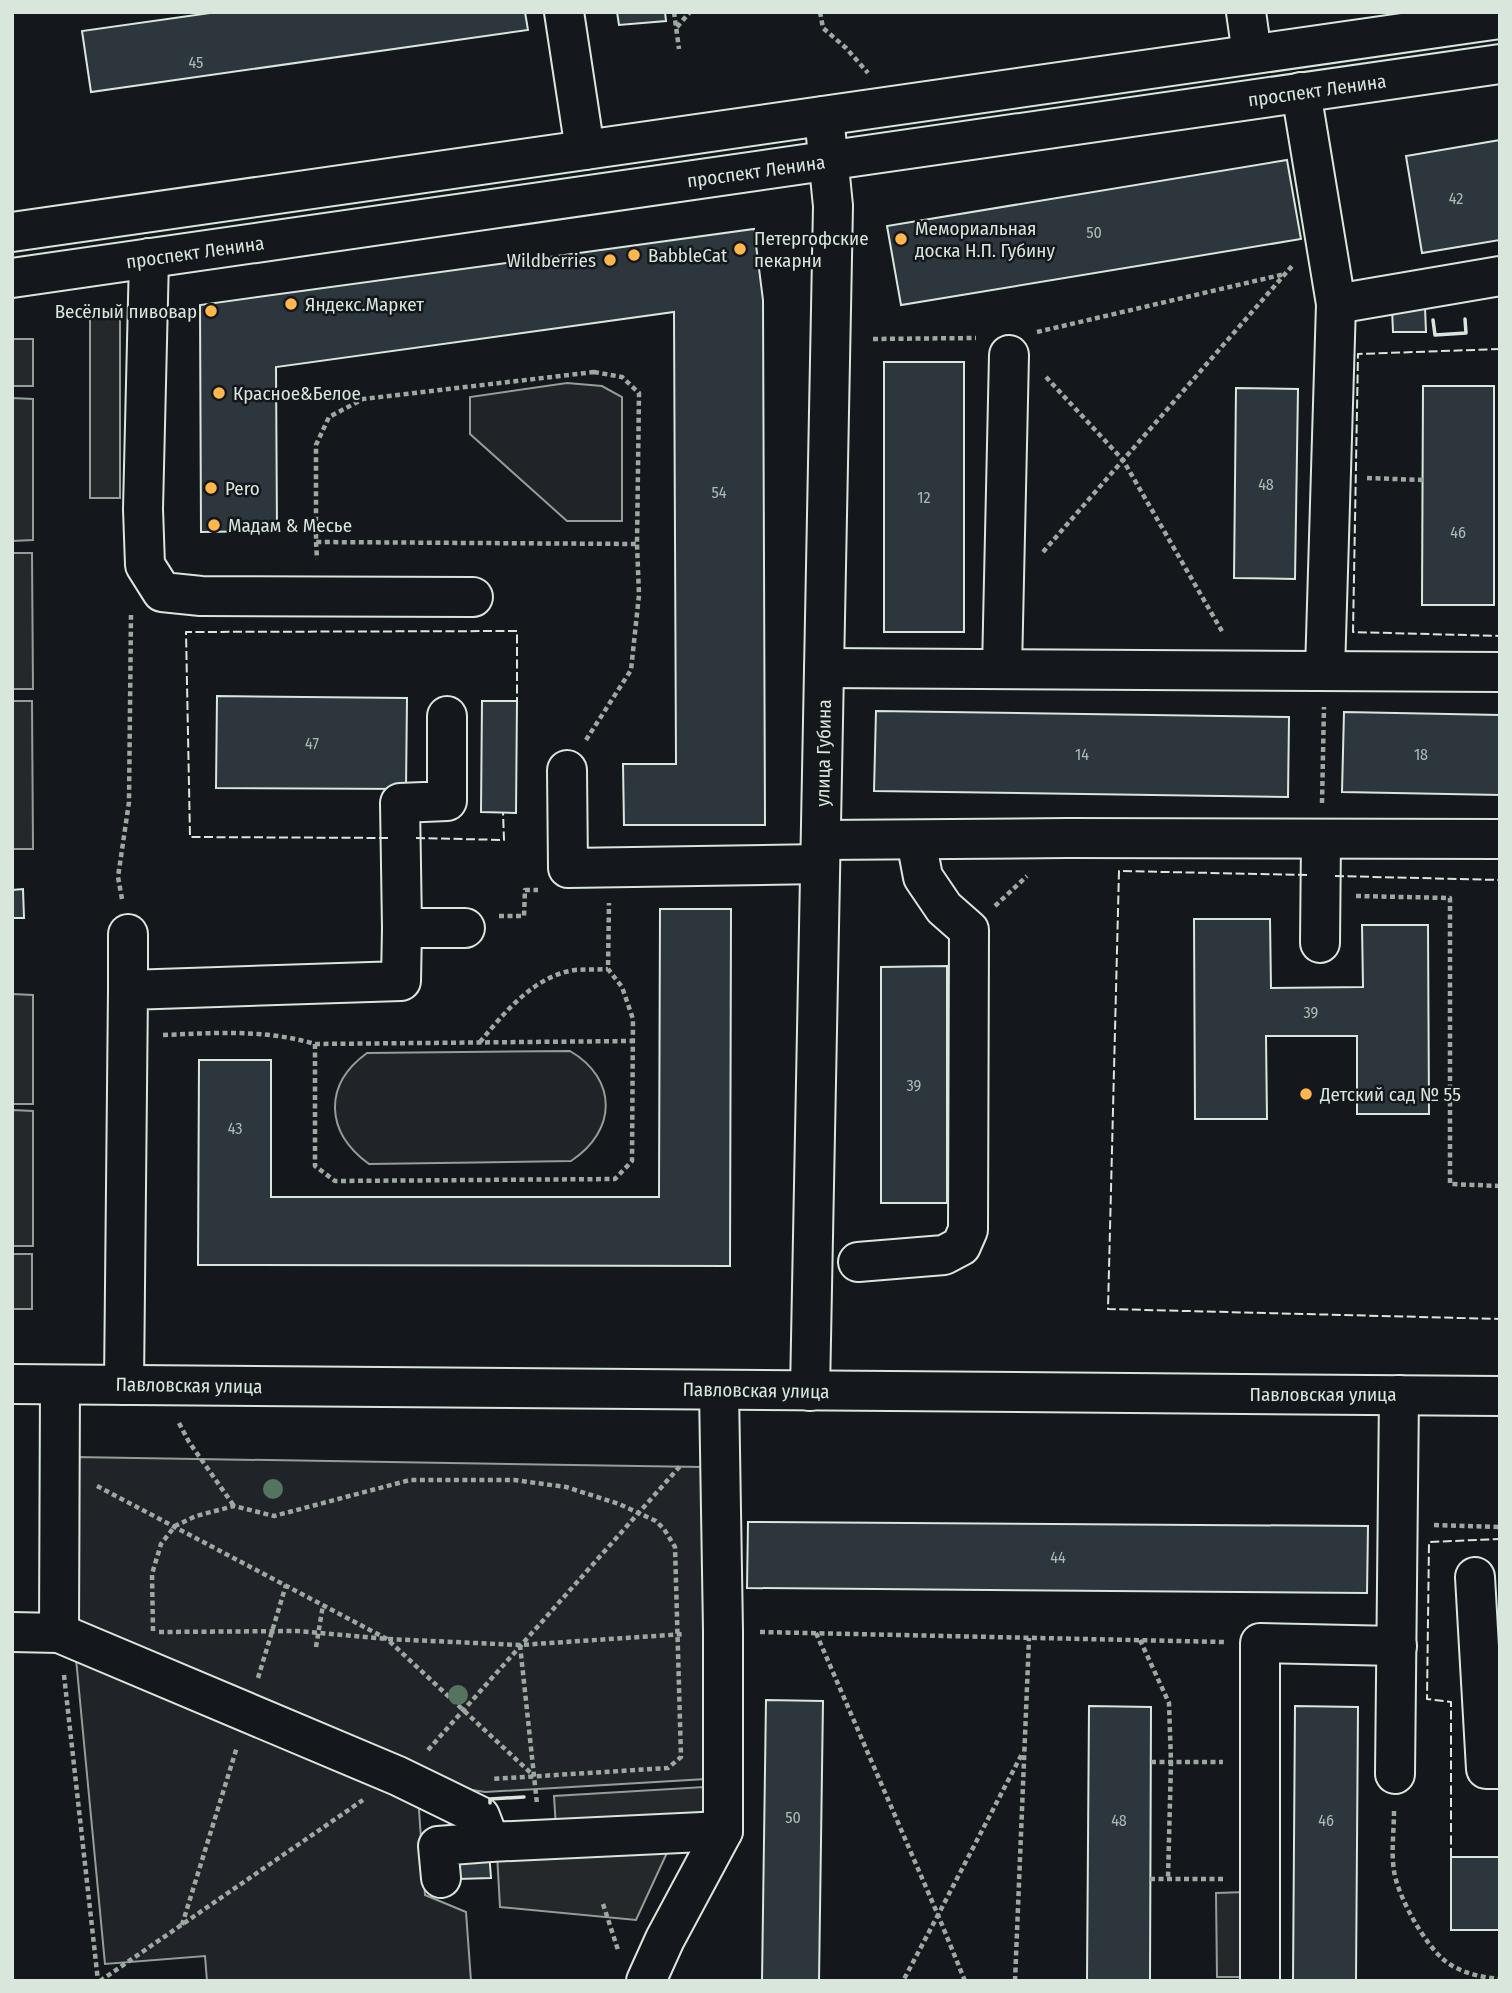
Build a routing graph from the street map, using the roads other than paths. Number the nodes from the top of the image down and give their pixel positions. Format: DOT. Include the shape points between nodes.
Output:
graph roads {
  1 [pos="564,12"];
  2 [pos="1246,12"];
  3 [pos="1500,19"];
  4 [pos="1252,54"];
  5 [pos="1500,64"];
  6 [pos="1301,92"];
  7 [pos="824,116"];
  8 [pos="585,150"];
  9 [pos="830,160"];
  10 [pos="12,232"];
  11 [pos="149,258"];
  12 [pos="1500,276"];
  13 [pos="12,278"];
  14 [pos="1336,304"];
  15 [pos="1019,354"];
  16 [pos="473,597"];
  17 [pos="824,667"];
  18 [pos="1002,669"];
  19 [pos="1325,671"];
  20 [pos="1500,672"];
  21 [pos="447,716"];
  22 [pos="567,770"];
  23 [pos="1321,839"];
  24 [pos="1500,839"];
  25 [pos="916,840"];
  26 [pos="821,852"];
  27 [pos="402,928"];
  28 [pos="465,928"];
  29 [pos="128,934"];
  30 [pos="1320,943"];
  31 [pos="128,990"];
  32 [pos="858,1262"];
  33 [pos="12,1384"];
  34 [pos="60,1385"];
  35 [pos="124,1385"];
  36 [pos="810,1391"];
  37 [pos="1399,1395"];
  38 [pos="1500,1396"];
  39 [pos="719,1405"];
  40 [pos="1475,1577"];
  41 [pos="12,1632"];
  42 [pos="60,1633"];
  43 [pos="1397,1646"];
  44 [pos="1500,1769"];
  45 [pos="1395,1774"];
  46 [pos="723,1831"];
  47 [pos="490,1842"];
  48 [pos="441,1878"];
  49 [pos="633,1968"];
  50 [pos="1260,1981"];
  1 -- 8 [label="main road"];
  2 -- 4 [label="main road"];
  3 -- 4 [label="main road"];
  4 -- 7 [label="main road"];
  5 -- 6 [label="main road, проспект Ленина"];
  6 -- 9 [label="main road, проспект Ленина"];
  6 -- 14 [label="main road"];
  7 -- 8 [label="main road"];
  7 -- 9 [label="main road, улица Губина"];
  8 -- 10 [label="main road"];
  9 -- 11 [label="main road, проспект Ленина"];
  9 -- 17 [label="main road, улица Губина" via="834,206"];
  11 -- 13 [label="main road, проспект Ленина"];
  11 -- 16 [label="main road" via="145,565 162,592"];
  12 -- 14 [label="main road"];
  14 -- 19 [label="main road"];
  15 -- 18 [label="main road"];
  17 -- 18 [label="main road"];
  17 -- 26 [label="main road, улица Губина"];
  18 -- 19 [label="main road"];
  19 -- 20 [label="main road"];
  21 -- 27 [label="main road" via="447,801 400,803"];
  22 -- 26 [label="main road" via="568,867"];
  23 -- 24 [label="main road"];
  23 -- 25 [label="main road"];
  23 -- 30 [label="main road"];
  25 -- 26 [label="main road"];
  25 -- 32 [label="main road" via="923,877 944,908 969,930 968,1230 961,1246 944,1255"];
  26 -- 36 [label="main road, улица Губина"];
  27 -- 28 [label="main road"];
  27 -- 31 [label="main road" via="401,981"];
  29 -- 31 [label="main road"];
  31 -- 35 [label="main road"];
  33 -- 34 [label="main road, Павловская улица"];
  34 -- 35 [label="main road, Павловская улица"];
  34 -- 42 [label="main road"];
  35 -- 39 [label="main road, Павловская улица"];
  36 -- 37 [label="main road, Павловская улица"];
  36 -- 39 [label="main road, Павловская улица"];
  37 -- 38 [label="main road, Павловская улица"];
  37 -- 43 [label="main road"];
  39 -- 46 [label="main road"];
  40 -- 44 [label="main road" via="1486,1769"];
  41 -- 42 [label="main road"];
  42 -- 47 [label="main road" via="480,1815"];
  43 -- 45 [label="main road"];
  43 -- 50 [label="main road" via="1259,1643"];
  46 -- 47 [label="main road"];
  46 -- 49 [label="main road" via="665,1939"];
  47 -- 48 [label="main road" via="438,1846"];
}
